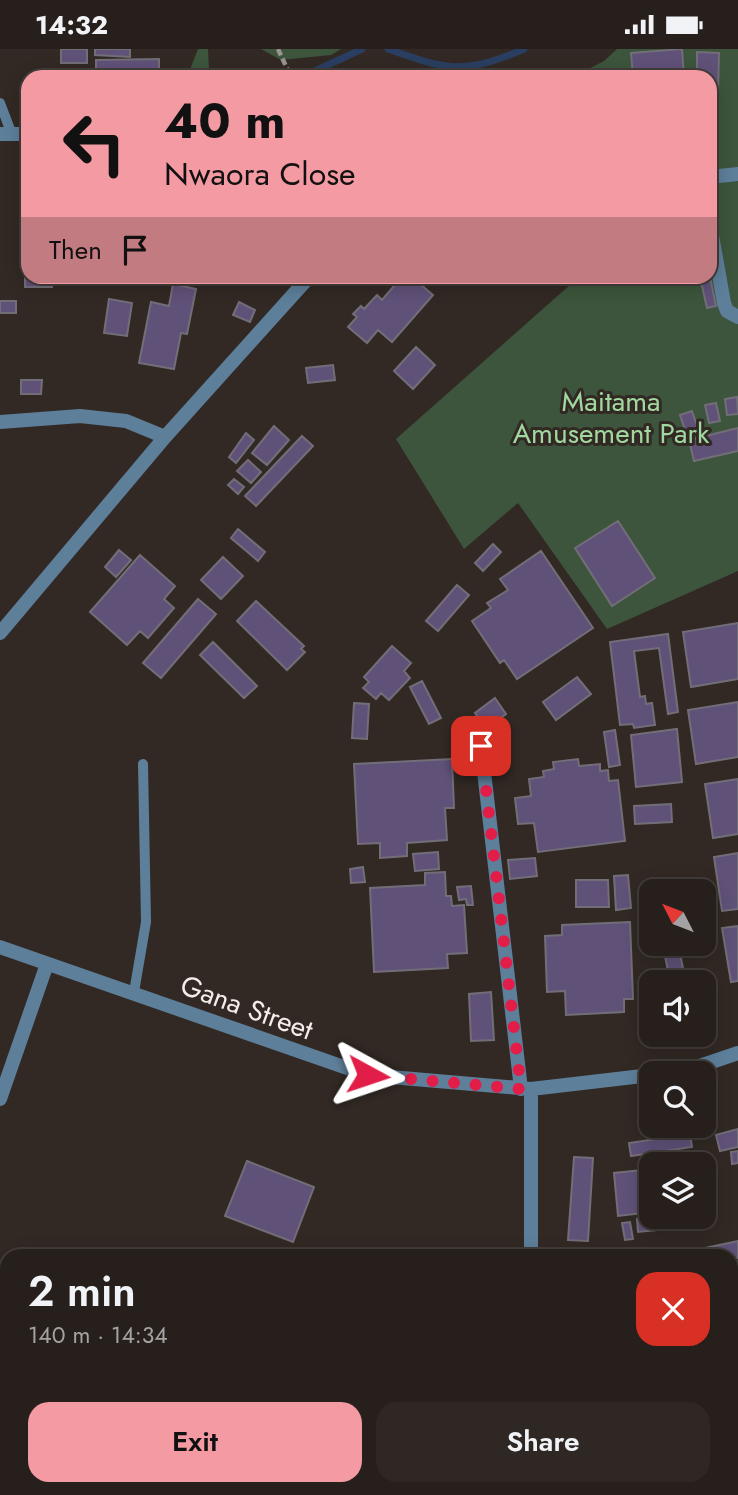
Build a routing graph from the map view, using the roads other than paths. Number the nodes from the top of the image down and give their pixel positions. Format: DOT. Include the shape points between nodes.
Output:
graph roads {
  1 [pos="0,103"];
  2 [pos="6,133"];
  3 [pos="738,174"];
  4 [pos="717,176"];
  5 [pos="717,264"];
  6 [pos="303,284"];
  7 [pos="738,317"];
  8 [pos="0,422"];
  9 [pos="165,437"];
  10 [pos="0,633"];
  11 [pos="481,746"];
  12 [pos="143,764"];
  13 [pos="0,947"];
  14 [pos="47,964"];
  15 [pos="134,992"];
  16 [pos="738,1053"];
  17 [pos="714,1061"];
  18 [pos="639,1076"];
  19 [pos="526,1089"];
  20 [pos="0,1099"];
  21 [pos="531,1249"];
  1 -- 2 [label="lane"];
  3 -- 4 [label="street"];
  5 -- 7 [label="street" via="727,311"];
  6 -- 9 [label="street"];
  8 -- 9 [label="street" via="80,416 126,421"];
  9 -- 10 [label="street"];
  11 -- 19 [label="street"];
  12 -- 15 [label="lane" via="146,922"];
  13 -- 14 [label="street, Gana Street"];
  14 -- 15 [label="street, Gana Street"];
  14 -- 20 [label="street"];
  15 -- 19 [label="street, Gana Street" via="368,1075"];
  16 -- 17 [label="street"];
  18 -- 19 [label="street, Gana Street"];
  19 -- 21 [label="street"];
}
